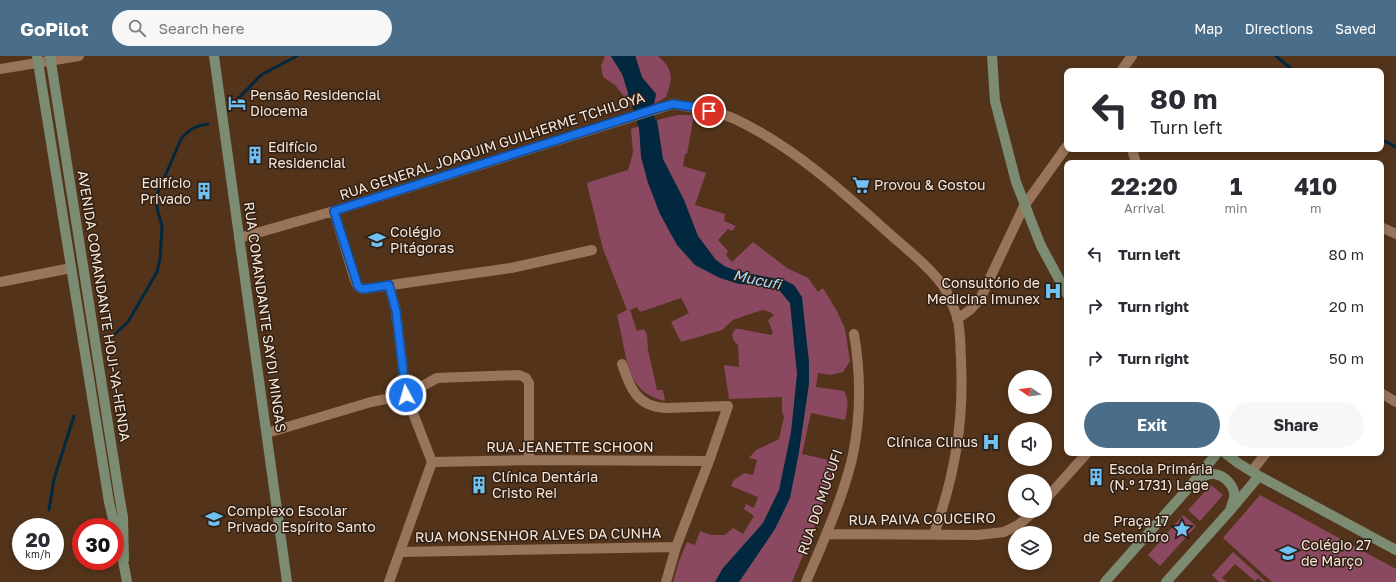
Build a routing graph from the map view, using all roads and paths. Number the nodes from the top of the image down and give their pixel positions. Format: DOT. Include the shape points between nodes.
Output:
graph roads {
  1 [pos="79,56"];
  2 [pos="214,56"];
  3 [pos="992,56"];
  4 [pos="1132,56"];
  5 [pos="50,58"];
  6 [pos="37,59"];
  7 [pos="1123,68"];
  8 [pos="0,69"];
  9 [pos="1064,150"];
  10 [pos="1024,206"];
  11 [pos="334,211"];
  12 [pos="1384,228"];
  13 [pos="1396,234"];
  14 [pos="239,238"];
  15 [pos="592,250"];
  16 [pos="71,268"];
  17 [pos="0,282"];
  18 [pos="389,285"];
  19 [pos="1064,288"];
  20 [pos="957,318"];
  21 [pos="854,334"];
  22 [pos="622,364"];
  23 [pos="406,395"];
  24 [pos="1384,395"];
  25 [pos="1396,402"];
  26 [pos="267,433"];
  27 [pos="1084,456"];
  28 [pos="1212,456"];
  29 [pos="1219,456"];
  30 [pos="1229,456"];
  31 [pos="1264,456"];
  32 [pos="529,460"];
  33 [pos="709,461"];
  34 [pos="432,462"];
  35 [pos="1238,463"];
  36 [pos="1256,473"];
  37 [pos="1192,484"];
  38 [pos="1052,492"];
  39 [pos="1228,513"];
  40 [pos="113,518"];
  41 [pos="123,518"];
  42 [pos="1026,518"];
  43 [pos="827,534"];
  44 [pos="934,534"];
  45 [pos="676,547"];
  46 [pos="1396,550"];
  47 [pos="400,552"];
  48 [pos="124,560"];
  49 [pos="127,582"];
  50 [pos="287,582"];
  51 [pos="389,582"];
  52 [pos="666,582"];
  53 [pos="806,582"];
  54 [pos="1105,582"];
  55 [pos="1166,582"];
  1 -- 5 [label="street"];
  2 -- 14 [label="street, RUA COMANDANTE SAYDI MINGAS"];
  3 -- 10 [label="street" via="995,101"];
  4 -- 7 [label="street"];
  5 -- 6 [label="street"];
  5 -- 41 [label="street, AVENIDA COMANDANTE HOJI-YA-HENDA"];
  6 -- 8 [label="street"];
  6 -- 16 [label="street, AVENIDA COMANDANTE HOJI-YA-HENDA"];
  9 -- 10 [label="street"];
  10 -- 19 [label="street" via="1041,246"];
  10 -- 20 [label="street" via="980,299 970,310"];
  11 -- 14 [label="street, RUA GENERAL JOAQUIM GUILHERME TCHILOYA"];
  11 -- 18 [label="street" via="358,286 364,289"];
  11 -- 20 [label="street, RUA GENERAL JOAQUIM GUILHERME TCHILOYA" via="658,108 673,104 694,107 733,118 765,135 845,193 928,268 946,289"];
  12 -- 13 [label="street"];
  14 -- 26 [label="street, RUA COMANDANTE SAYDI MINGAS"];
  15 -- 18 [label="street" via="511,268"];
  16 -- 17 [label="street"];
  16 -- 40 [label="street, AVENIDA COMANDANTE HOJI-YA-HENDA"];
  18 -- 23 [label="street" via="396,311"];
  20 -- 44 [label="street, RUA GENERAL JOAQUIM GUILHERME TCHILOYA" via="962,379 961,419 950,484"];
  21 -- 43 [label="street, RUA DO MUCUFI" via="859,389 856,434 852,459"];
  22 -- 33 [label="street" via="634,394 649,406 728,406"];
  23 -- 26 [label="street" via="371,402"];
  23 -- 32 [label="street" via="437,378 519,375 526,378 529,383"];
  23 -- 34 [label="street"];
  24 -- 25 [label="street"];
  26 -- 50 [label="street, RUA COMANDANTE SAYDI MINGAS"];
  27 -- 38 [label="street"];
  28 -- 37 [label="street"];
  29 -- 35 [label="street"];
  30 -- 35 [label="street"];
  31 -- 36 [label="street"];
  32 -- 33 [label="street, RUA JEANETTE SCHOON"];
  32 -- 34 [label="street, RUA JEANETTE SCHOON"];
  33 -- 45 [label="street"];
  34 -- 47 [label="street"];
  35 -- 36 [label="street"];
  36 -- 39 [label="street"];
  36 -- 46 [label="street"];
  37 -- 39 [label="street" via="1213,473 1229,482 1234,498"];
  37 -- 54 [label="street"];
  39 -- 55 [label="street"];
  42 -- 44 [label="street, RUA PAIVA COUCEIRO" via="1004,532"];
  43 -- 44 [label="street, RUA PAIVA COUCEIRO"];
  43 -- 53 [label="street, RUA DO MUCUFI"];
  45 -- 47 [label="street, RUA MONSENHOR ALVES DA CUNHA"];
  45 -- 52 [label="street"];
  47 -- 51 [label="street"];
  48 -- 49 [label="street, AVENIDA COMANDANTE HOJI-YA-HENDA"];
}
